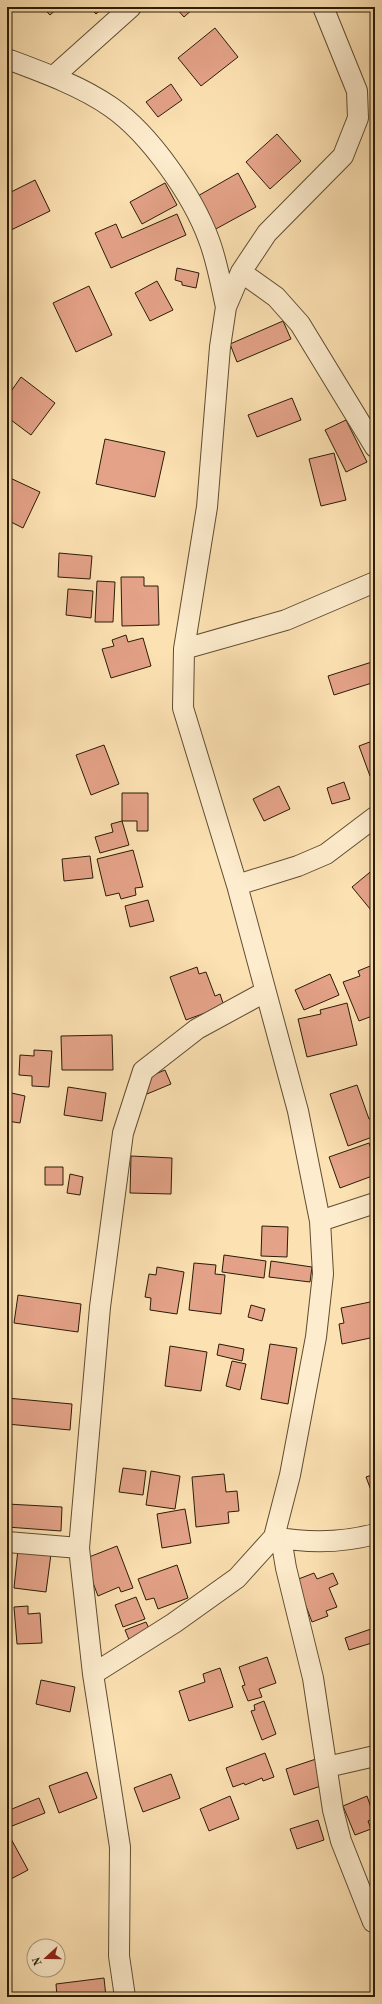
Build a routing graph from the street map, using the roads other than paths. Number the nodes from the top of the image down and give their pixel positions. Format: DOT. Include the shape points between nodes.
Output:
graph roads {
  1 [pos="131,7"];
  2 [pos="323,7"];
  3 [pos="7,59"];
  4 [pos="54,76"];
  5 [pos="366,95"];
  6 [pos="241,272"];
  7 [pos="226,307"];
  8 [pos="375,447"];
  9 [pos="375,582"];
  10 [pos="184,649"];
  11 [pos="375,817"];
  12 [pos="237,885"];
  13 [pos="265,992"];
  14 [pos="375,1203"];
  15 [pos="320,1221"];
  16 [pos="375,1534"];
  17 [pos="278,1538"];
  18 [pos="7,1542"];
  19 [pos="79,1548"];
  20 [pos="93,1674"];
  21 [pos="375,1756"];
  22 [pos="327,1767"];
  23 [pos="373,1922"];
  24 [pos="125,1997"];
  1 -- 4 [label="street"];
  2 -- 5 [label="street"];
  3 -- 4 [label="street"];
  4 -- 7 [label="street" via="111,107 143,134 185,192 209,240"];
  5 -- 6 [label="street" via="343,156 267,233"];
  6 -- 7 [label="street"];
  6 -- 8 [label="street" via="276,297 300,324"];
  7 -- 10 [label="street" via="220,346 207,507"];
  9 -- 10 [label="street" via="286,620"];
  10 -- 12 [label="street" via="182,708"];
  11 -- 12 [label="street" via="326,854 298,866"];
  12 -- 13 [label="street"];
  13 -- 15 [label="street" via="298,1111"];
  13 -- 19 [label="street" via="197,1029 143,1071 122,1133 100,1307"];
  14 -- 15 [label="street"];
  15 -- 17 [label="street" via="323,1274 316,1337"];
  16 -- 17 [label="street" via="353,1540 301,1541"];
  17 -- 20 [label="street" via="237,1578 174,1623"];
  17 -- 22 [label="street" via="313,1678"];
  18 -- 19 [label="street"];
  19 -- 20 [label="street"];
  20 -- 24 [label="street" via="120,1847 119,1956"];
  21 -- 22 [label="street"];
  22 -- 23 [label="street" via="333,1810 341,1841"];
}
